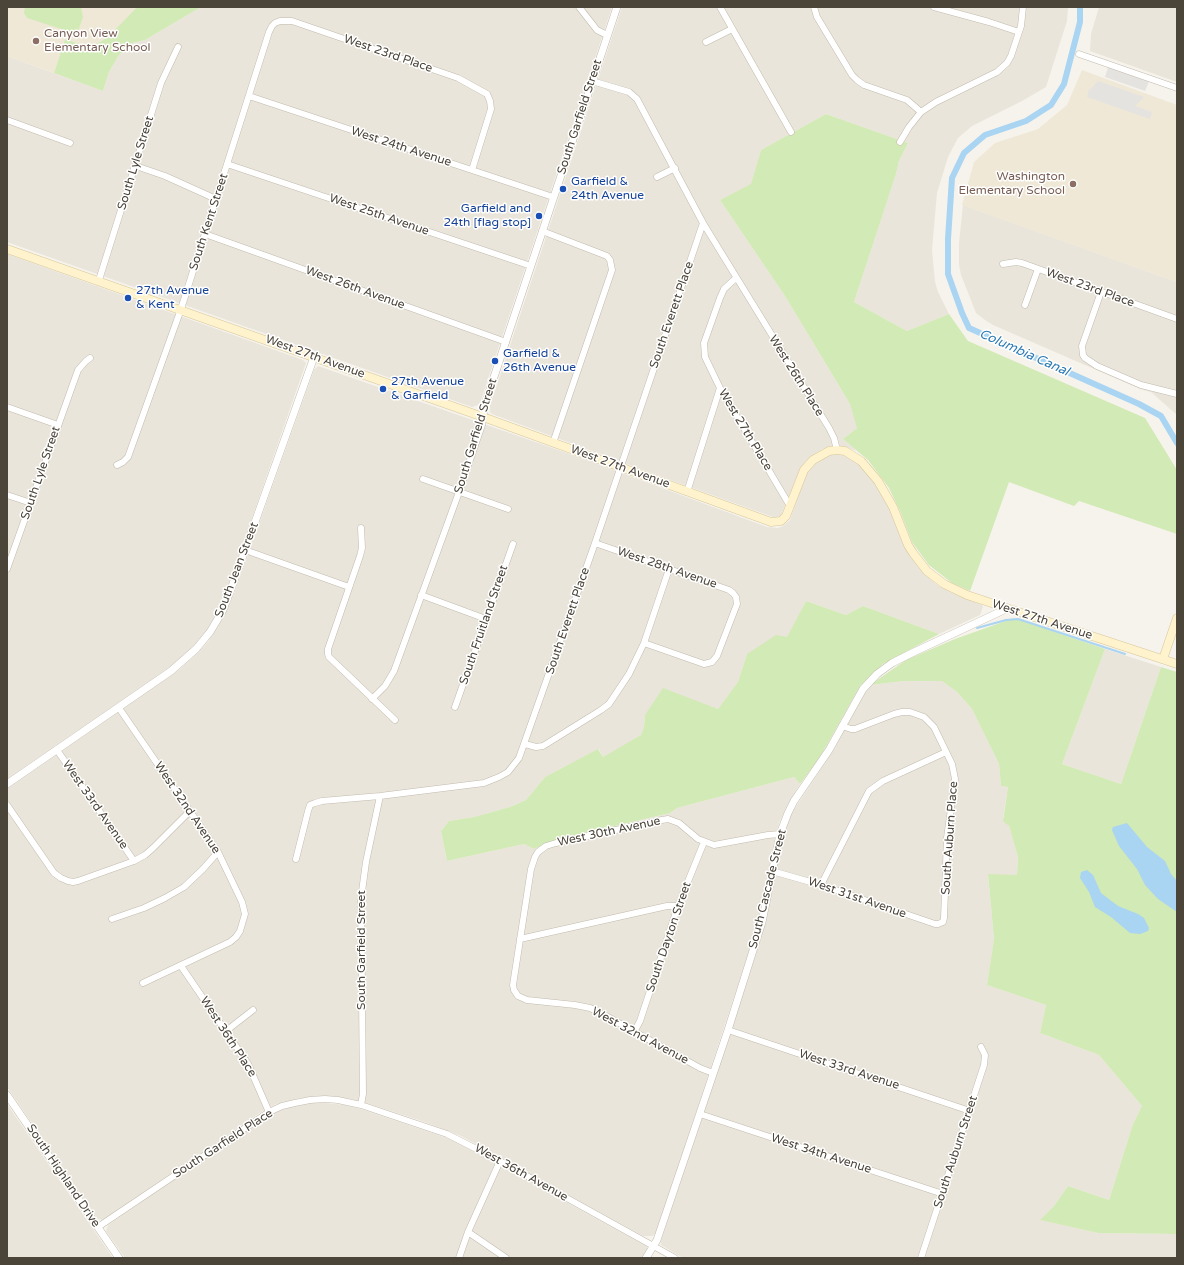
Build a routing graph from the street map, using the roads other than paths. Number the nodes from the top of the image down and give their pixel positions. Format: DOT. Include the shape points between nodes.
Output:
graph roads {
  1 [pos="579,7"];
  2 [pos="617,7"];
  3 [pos="720,7"];
  4 [pos="814,7"];
  5 [pos="934,7"];
  6 [pos="1023,7"];
  7 [pos="280,21"];
  8 [pos="732,29"];
  9 [pos="1019,32"];
  10 [pos="608,35"];
  11 [pos="706,42"];
  12 [pos="178,47"];
  13 [pos="1079,54"];
  14 [pos="592,81"];
  15 [pos="1177,88"];
  16 [pos="249,96"];
  17 [pos="921,112"];
  18 [pos="7,120"];
  19 [pos="791,132"];
  20 [pos="900,142"];
  21 [pos="70,143"];
  22 [pos="227,164"];
  23 [pos="136,166"];
  24 [pos="675,168"];
  25 [pos="472,170"];
  26 [pos="657,177"];
  27 [pos="553,197"];
  28 [pos="216,199"];
  29 [pos="703,223"];
  30 [pos="542,231"];
  31 [pos="205,234"];
  32 [pos="7,249"];
  33 [pos="1003,264"];
  34 [pos="531,266"];
  35 [pos="1038,269"];
  36 [pos="736,278"];
  37 [pos="99,280"];
  38 [pos="1101,292"];
  39 [pos="1025,305"];
  40 [pos="181,309"];
  41 [pos="1177,319"];
  42 [pos="506,342"];
  43 [pos="314,357"];
  44 [pos="90,358"];
  45 [pos="720,388"];
  46 [pos="1177,394"];
  47 [pos="7,407"];
  48 [pos="483,417"];
  49 [pos="58,425"];
  50 [pos="553,443"];
  51 [pos="837,450"];
  52 [pos="117,465"];
  53 [pos="621,468"];
  54 [pos="423,479"];
  55 [pos="459,492"];
  56 [pos="687,492"];
  57 [pos="7,495"];
  58 [pos="31,503"];
  59 [pos="790,506"];
  60 [pos="508,509"];
  61 [pos="362,528"];
  62 [pos="595,543"];
  63 [pos="513,544"];
  64 [pos="245,550"];
  65 [pos="7,569"];
  66 [pos="669,570"];
  67 [pos="349,587"];
  68 [pos="421,595"];
  69 [pos="1006,608"];
  70 [pos="1177,618"];
  71 [pos="486,620"];
  72 [pos="644,643"];
  73 [pos="1163,659"];
  74 [pos="1177,664"];
  75 [pos="372,699"];
  76 [pos="455,707"];
  77 [pos="119,708"];
  78 [pos="395,720"];
  79 [pos="842,726"];
  80 [pos="525,744"];
  81 [pos="57,750"];
  82 [pos="946,752"];
  83 [pos="7,784"];
  84 [pos="380,796"];
  85 [pos="7,805"];
  86 [pos="190,811"];
  87 [pos="780,834"];
  88 [pos="704,842"];
  89 [pos="218,852"];
  90 [pos="296,859"];
  91 [pos="134,861"];
  92 [pos="772,871"];
  93 [pos="821,885"];
  94 [pos="678,906"];
  95 [pos="112,919"];
  96 [pos="941,924"];
  97 [pos="520,939"];
  98 [pos="181,966"];
  99 [pos="143,984"];
  100 [pos="253,1010"];
  101 [pos="728,1030"];
  102 [pos="226,1031"];
  103 [pos="634,1032"];
  104 [pos="981,1047"];
  105 [pos="713,1073"];
  106 [pos="7,1094"];
  107 [pos="361,1105"];
  108 [pos="970,1111"];
  109 [pos="269,1112"];
  110 [pos="700,1114"];
  111 [pos="500,1161"];
  112 [pos="943,1194"];
  113 [pos="98,1227"];
  114 [pos="468,1232"];
  115 [pos="654,1247"];
  116 [pos="119,1258"];
  117 [pos="459,1258"];
  118 [pos="506,1258"];
  119 [pos="646,1258"];
  120 [pos="675,1258"];
  121 [pos="921,1258"];
  1 -- 10 [label="street" via="597,30"];
  2 -- 10 [label="street, South Garfield Street"];
  3 -- 8 [label="street"];
  4 -- 17 [label="street" via="817,18 852,75 864,85 907,100"];
  5 -- 9 [label="street"];
  6 -- 9 [label="street"];
  7 -- 16 [label="street, South Kent Street" via="272,26 269,32"];
  7 -- 25 [label="street, West 23rd Place" via="292,21 458,78 487,94 491,109"];
  8 -- 11 [label="street"];
  8 -- 19 [label="street"];
  9 -- 17 [label="street" via="1011,56 1002,68"];
  10 -- 14 [label="street, South Garfield Street"];
  12 -- 23 [label="street, South Lyle Street" via="161,83"];
  13 -- 15 [label="street"];
  14 -- 24 [label="street, West 26th Place" via="629,92 637,99"];
  14 -- 27 [label="street, South Garfield Street"];
  16 -- 22 [label="street, South Kent Street"];
  16 -- 25 [label="street, West 24th Avenue"];
  17 -- 20 [label="street"];
  18 -- 21 [label="street"];
  22 -- 28 [label="street, South Kent Street"];
  22 -- 34 [label="street, West 25th Avenue"];
  23 -- 28 [label="street"];
  23 -- 37 [label="street, South Lyle Street"];
  24 -- 26 [label="street"];
  24 -- 29 [label="street, West 26th Place"];
  25 -- 27 [label="street, West 24th Avenue"];
  27 -- 30 [label="street, South Garfield Street"];
  28 -- 31 [label="street, South Kent Street"];
  29 -- 36 [label="street, West 26th Place"];
  29 -- 53 [label="street, South Everett Place"];
  30 -- 34 [label="street, South Garfield Street"];
  30 -- 50 [label="street" via="607,256 612,270"];
  31 -- 40 [label="street, South Kent Street"];
  31 -- 42 [label="street, West 26th Avenue"];
  32 -- 37 [label="main road, West 27th Avenue"];
  33 -- 35 [label="street, West 23rd Place" via="1016,262"];
  34 -- 42 [label="street, South Garfield Street"];
  35 -- 38 [label="street, West 23rd Place"];
  35 -- 39 [label="street"];
  36 -- 45 [label="street, West 27th Place" via="720,298 704,343 708,365"];
  36 -- 51 [label="street, West 26th Place" via="829,428"];
  37 -- 40 [label="main road, West 27th Avenue"];
  38 -- 41 [label="street, West 23rd Place"];
  38 -- 46 [label="street" via="1082,346 1083,355 1097,366 1141,385"];
  40 -- 43 [label="main road, West 27th Avenue"];
  40 -- 52 [label="street, South Kent Street" via="128,457"];
  42 -- 48 [label="street, South Garfield Street"];
  43 -- 48 [label="main road, West 27th Avenue"];
  43 -- 64 [label="street, South Jean Street"];
  44 -- 49 [label="street, South Lyle Street" via="78,370"];
  45 -- 56 [label="street"];
  45 -- 59 [label="street, West 27th Place"];
  47 -- 49 [label="street"];
  48 -- 50 [label="main road, West 27th Avenue"];
  48 -- 55 [label="street, South Garfield Street"];
  49 -- 58 [label="street, South Lyle Street"];
  50 -- 53 [label="main road, West 27th Avenue"];
  51 -- 59 [label="main road" via="823,453 807,466"];
  51 -- 69 [label="main road, West 27th Avenue" via="855,457 878,480 919,563 944,584"];
  53 -- 56 [label="main road, West 27th Avenue"];
  53 -- 62 [label="street, South Everett Place"];
  54 -- 55 [label="street"];
  55 -- 60 [label="street"];
  55 -- 68 [label="street, South Garfield Street"];
  56 -- 59 [label="main road, West 27th Avenue" via="774,522 781,521"];
  57 -- 58 [label="street"];
  58 -- 65 [label="street, South Lyle Street"];
  61 -- 67 [label="street" via="362,548"];
  62 -- 66 [label="street, West 28th Avenue"];
  62 -- 80 [label="street, South Everett Place"];
  63 -- 71 [label="street, South Fruitland Street"];
  64 -- 67 [label="street"];
  64 -- 77 [label="street, South Jean Street" via="222,612 204,641 171,672"];
  66 -- 72 [label="street"];
  66 -- 72 [label="street, West 28th Avenue" via="729,590 736,597 737,604 717,656 712,662 704,664"];
  67 -- 75 [label="street" via="328,654"];
  68 -- 71 [label="street"];
  68 -- 75 [label="street, South Garfield Street" via="394,672"];
  69 -- 73 [label="main road, West 27th Avenue"];
  69 -- 79 [label="street, South Cascade Street" via="885,667 863,689"];
  70 -- 73 [label="main road"];
  71 -- 76 [label="street, South Fruitland Street"];
  72 -- 80 [label="street" via="629,674 609,704 543,746"];
  73 -- 74 [label="main road, West 27th Avenue"];
  75 -- 78 [label="street"];
  77 -- 81 [label="street, South Jean Street"];
  77 -- 86 [label="street, West 32nd Avenue"];
  79 -- 82 [label="street" via="855,729 894,714 910,712 930,722"];
  79 -- 87 [label="street, South Cascade Street" via="794,801"];
  80 -- 84 [label="street, South Everett Place" via="519,758 508,772 491,781"];
  81 -- 83 [label="street, South Jean Street"];
  81 -- 91 [label="street, West 33rd Avenue"];
  82 -- 93 [label="street" via="883,781 870,790"];
  82 -- 96 [label="street, South Auburn Place" via="955,778 947,838 944,918"];
  84 -- 90 [label="street, South Everett Place" via="322,801 310,805"];
  84 -- 107 [label="street, South Garfield Street" via="361,899"];
  85 -- 91 [label="street" via="54,873 68,882 78,881"];
  86 -- 89 [label="street, West 32nd Avenue"];
  86 -- 91 [label="street" via="153,848"];
  87 -- 88 [label="street" via="714,845"];
  87 -- 92 [label="street, South Cascade Street"];
  88 -- 94 [label="street, South Dayton Street"];
  88 -- 97 [label="street, West 30th Avenue" via="679,823 668,819 546,846 538,852 533,862"];
  89 -- 95 [label="street" via="184,887 144,908"];
  89 -- 98 [label="street, West 32nd Avenue" via="242,902 245,914 242,925 236,937 230,942"];
  92 -- 93 [label="street, West 31st Avenue"];
  92 -- 101 [label="street, South Cascade Street" via="762,922"];
  93 -- 96 [label="street, West 31st Avenue"];
  94 -- 97 [label="street" via="667,906"];
  94 -- 103 [label="street, South Dayton Street" via="640,1021"];
  97 -- 103 [label="street, West 32nd Avenue" via="512,985 518,996 527,1000 590,1008"];
  98 -- 99 [label="street"];
  98 -- 102 [label="street, West 36th Place"];
  100 -- 102 [label="street"];
  101 -- 105 [label="street, South Cascade Street"];
  101 -- 108 [label="street, West 33rd Avenue"];
  102 -- 109 [label="street, West 36th Place" via="248,1064"];
  103 -- 105 [label="street, West 32nd Avenue"];
  104 -- 108 [label="street, South Auburn Street" via="986,1061"];
  105 -- 110 [label="street, South Cascade Street"];
  106 -- 113 [label="street, South Highland Drive"];
  107 -- 109 [label="street, South Garfield Place" via="338,1100 310,1100 282,1106"];
  107 -- 111 [label="street, West 36th Avenue" via="447,1134"];
  108 -- 112 [label="street, South Auburn Street"];
  109 -- 113 [label="street, South Garfield Place"];
  110 -- 112 [label="street, West 34th Avenue"];
  110 -- 115 [label="street, South Cascade Street"];
  111 -- 114 [label="street"];
  111 -- 115 [label="street, West 36th Avenue"];
  112 -- 121 [label="street, South Auburn Street"];
  113 -- 116 [label="street, South Highland Drive"];
  114 -- 117 [label="street"];
  114 -- 118 [label="street"];
  115 -- 119 [label="street, South Cascade Street"];
  115 -- 120 [label="street, West 36th Avenue"];
}
